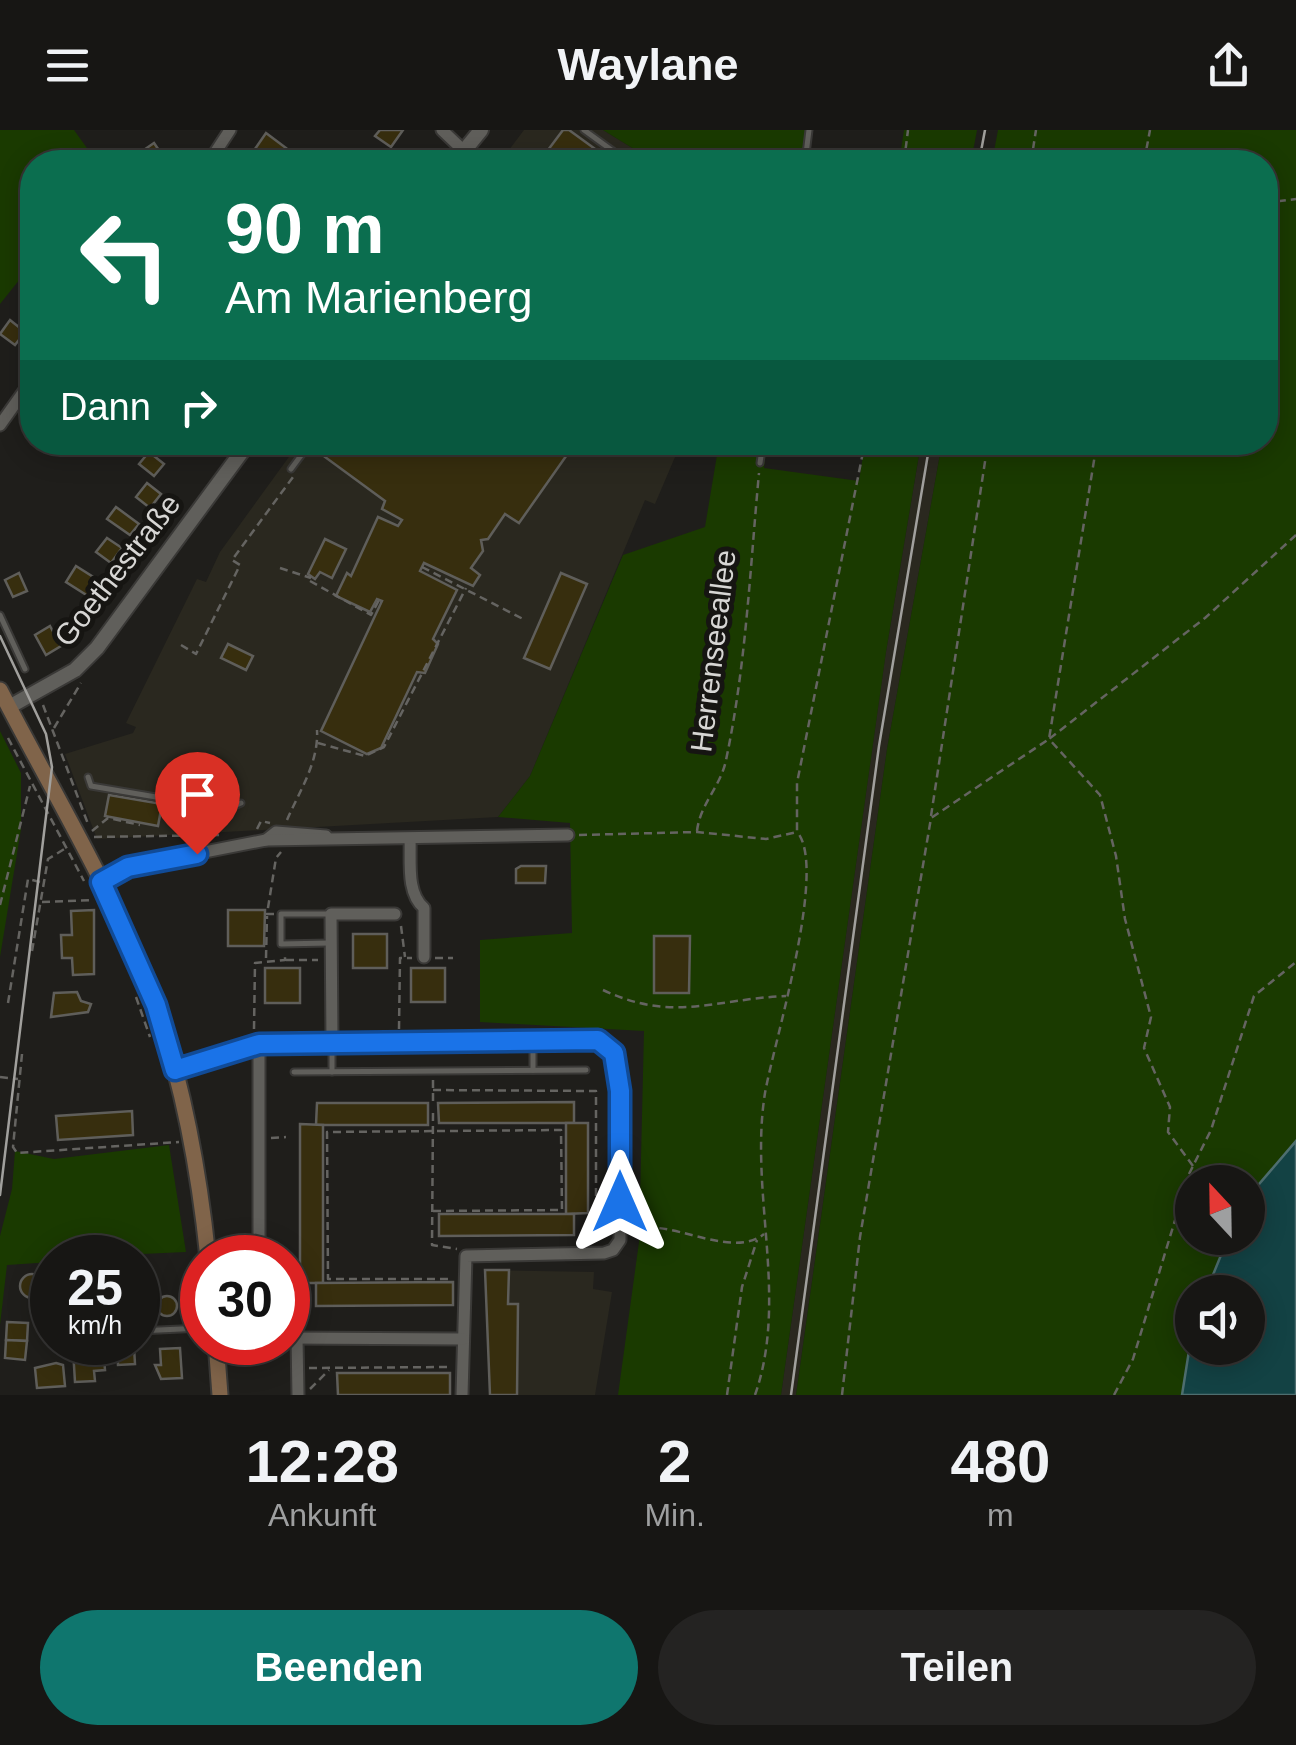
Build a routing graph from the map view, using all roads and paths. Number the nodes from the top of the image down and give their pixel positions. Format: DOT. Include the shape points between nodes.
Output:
graph roads {
  1 [pos="481,130"];
  2 [pos="584,130"];
  3 [pos="465,150"];
  4 [pos="612,150"];
  5 [pos="20,397"];
  6 [pos="0,425"];
  7 [pos="239,455"];
  8 [pos="303,455"];
  9 [pos="761,455"];
  10 [pos="862,455"];
  11 [pos="986,455"];
  12 [pos="1095,455"];
  13 [pos="760,463"];
  14 [pos="294,470"];
  15 [pos="1296,535"];
  16 [pos="422,567"];
  17 [pos="280,568"];
  18 [pos="466,588"];
  19 [pos="379,600"];
  20 [pos="0,616"];
  21 [pos="525,620"];
  22 [pos="181,645"];
  23 [pos="85,660"];
  24 [pos="25,670"];
  25 [pos="0,690"];
  26 [pos="38,694"];
  27 [pos="9,707"];
  28 [pos="53,729"];
  29 [pos="317,730"];
  30 [pos="8,736"];
  31 [pos="1048,739"];
  32 [pos="318,743"];
  33 [pos="88,777"];
  34 [pos="30,783"];
  35 [pos="241,802"];
  36 [pos="930,818"];
  37 [pos="140,824"];
  38 [pos="273,824"];
  39 [pos="91,832"];
  40 [pos="696,832"];
  41 [pos="797,832"];
  42 [pos="245,833"];
  43 [pos="234,834"];
  44 [pos="568,835"];
  45 [pos="286,837"];
  46 [pos="410,838"];
  47 [pos="66,848"];
  48 [pos="93,881"];
  49 [pos="42,883"];
  50 [pos="94,898"];
  51 [pos="40,902"];
  52 [pos="0,905"];
  53 [pos="268,914"];
  54 [pos="281,914"];
  55 [pos="332,914"];
  56 [pos="395,919"];
  57 [pos="333,942"];
  58 [pos="285,944"];
  59 [pos="32,951"];
  60 [pos="424,957"];
  61 [pos="404,958"];
  62 [pos="453,958"];
  63 [pos="266,959"];
  64 [pos="285,960"];
  65 [pos="333,960"];
  66 [pos="1296,962"];
  67 [pos="133,989"];
  68 [pos="603,990"];
  69 [pos="788,996"];
  70 [pos="4,1001"];
  71 [pos="150,1036"];
  72 [pos="533,1038"];
  73 [pos="256,1040"];
  74 [pos="332,1040"];
  75 [pos="400,1040"];
  76 [pos="22,1054"];
  77 [pos="1,1068"];
  78 [pos="175,1070"];
  79 [pos="533,1070"];
  80 [pos="586,1070"];
  81 [pos="434,1071"];
  82 [pos="294,1072"];
  83 [pos="332,1072"];
  84 [pos="0,1077"];
  85 [pos="20,1079"];
  86 [pos="433,1090"];
  87 [pos="433,1101"];
  88 [pos="433,1113"];
  89 [pos="433,1132"];
  90 [pos="286,1137"];
  91 [pos="259,1138"];
  92 [pos="180,1142"];
  93 [pos="1192,1165"];
  94 [pos="1194,1165"];
  95 [pos="432,1211"];
  96 [pos="1175,1224"];
  97 [pos="764,1234"];
  98 [pos="206,1235"];
  99 [pos="260,1235"];
  100 [pos="620,1240"];
  101 [pos="757,1240"];
  102 [pos="596,1254"];
  103 [pos="466,1256"];
  104 [pos="463,1279"];
  105 [pos="310,1338"];
  106 [pos="463,1339"];
  107 [pos="218,1365"];
  108 [pos="298,1365"];
  109 [pos="462,1367"];
  110 [pos="298,1368"];
  111 [pos="331,1368"];
  112 [pos="302,1394"];
  113 [pos="220,1395"];
  114 [pos="462,1395"];
  115 [pos="727,1395"];
  116 [pos="754,1395"];
  117 [pos="842,1395"];
  118 [pos="1114,1395"];
  1 -- 3 [label="street"];
  2 -- 4 [label="lane"];
  5 -- 6 [label="street"];
  7 -- 23 [label="street, Goethestraße"];
  8 -- 14 [label="lane"];
  9 -- 13 [label="lane"];
  10 -- 41 [label="path" via="797,783"];
  11 -- 36 [label="path"];
  12 -- 31 [label="path"];
  13 -- 40 [label="path, Herrenseeallee" via="738,699 725,766"];
  14 -- 22 [label="path" via="232,560 240,565 196,654"];
  15 -- 31 [label="path" via="1204,618"];
  16 -- 18 [label="path"];
  17 -- 19 [label="path" via="371,615"];
  18 -- 21 [label="path"];
  18 -- 32 [label="path" via="384,747 365,756"];
  20 -- 24 [label="lane"];
  23 -- 26 [label="street, Goethestraße"];
  23 -- 28 [label="path" via="88,672"];
  25 -- 27 [label="main road"];
  26 -- 27 [label="street, Goethestraße"];
  26 -- 28 [label="path"];
  27 -- 48 [label="main road"];
  28 -- 39 [label="path"];
  29 -- 32 [label="path"];
  30 -- 34 [label="path"];
  31 -- 36 [label="path"];
  31 -- 93 [label="path" via="1100,795 1151,1017 1144,1048 1170,1107 1168,1132"];
  32 -- 45 [label="path"];
  33 -- 35 [label="lane" via="91,786 228,809"];
  34 -- 47 [label="path"];
  34 -- 52 [label="path"];
  36 -- 117 [label="path" via="860,1237"];
  37 -- 39 [label="path" via="108,818"];
  38 -- 42 [label="path" via="262,822 256,832"];
  39 -- 43 [label="path"];
  40 -- 41 [label="path" via="766,840"];
  40 -- 44 [label="path"];
  41 -- 69 [label="path" via="806,843 808,866"];
  44 -- 46 [label="street"];
  45 -- 46 [label="street"];
  45 -- 48 [label="street" via="128,867"];
  45 -- 53 [label="path"];
  46 -- 60 [label="street" via="412,882 424,908"];
  47 -- 48 [label="path"];
  47 -- 49 [label="path" via="48,859"];
  48 -- 78 [label="main road" via="156,1005"];
  49 -- 51 [label="path"];
  49 -- 70 [label="path" via="28,880"];
  50 -- 51 [label="path"];
  51 -- 59 [label="path"];
  53 -- 54 [label="path"];
  53 -- 63 [label="path"];
  54 -- 55 [label="lane"];
  54 -- 58 [label="lane"];
  55 -- 56 [label="street"];
  55 -- 57 [label="street"];
  56 -- 61 [label="path" via="404,929"];
  57 -- 58 [label="lane"];
  57 -- 65 [label="street"];
  58 -- 64 [label="path"];
  60 -- 61 [label="path"];
  60 -- 62 [label="path"];
  61 -- 75 [label="path"];
  63 -- 64 [label="path"];
  63 -- 73 [label="path" via="255,963"];
  64 -- 65 [label="path"];
  65 -- 74 [label="street"];
  66 -- 94 [label="path" via="1254,996"];
  67 -- 71 [label="path"];
  68 -- 69 [label="path" via="638,1006 685,1008"];
  69 -- 97 [label="path" via="766,1092"];
  72 -- 75 [label="street"];
  72 -- 79 [label="lane"];
  72 -- 100 [label="street" via="598,1040 614,1053"];
  73 -- 74 [label="street"];
  73 -- 78 [label="street"];
  73 -- 91 [label="street"];
  74 -- 75 [label="street"];
  74 -- 83 [label="lane"];
  76 -- 85 [label="path"];
  77 -- 84 [label="path"];
  78 -- 98 [label="main road"];
  79 -- 80 [label="lane"];
  79 -- 81 [label="lane"];
  81 -- 83 [label="lane"];
  81 -- 86 [label="path"];
  82 -- 83 [label="lane"];
  84 -- 85 [label="path"];
  85 -- 92 [label="path" via="17,1153"];
  86 -- 87 [label="path"];
  86 -- 102 [label="path" via="596,1091"];
  88 -- 89 [label="path"];
  89 -- 95 [label="path"];
  89 -- 95 [label="path" via="561,1130 562,1210"];
  89 -- 104 [label="path" via="327,1132 328,1280"];
  90 -- 91 [label="path"];
  91 -- 99 [label="street"];
  95 -- 103 [label="path" via="432,1245"];
  96 -- 118 [label="path" via="1133,1359"];
  97 -- 101 [label="path"];
  97 -- 116 [label="path" via="768,1350"];
  100 -- 101 [label="path" via="651,1226 706,1240"];
  100 -- 102 [label="street" via="614,1250"];
  101 -- 115 [label="path" via="742,1287"];
  102 -- 103 [label="street"];
  103 -- 104 [label="street"];
  104 -- 106 [label="street"];
  105 -- 106 [label="street"];
  106 -- 109 [label="street"];
  107 -- 113 [label="main road"];
  108 -- 110 [label="street"];
  109 -- 111 [label="path"];
  109 -- 114 [label="street"];
  110 -- 111 [label="path"];
  110 -- 112 [label="street"];
  111 -- 112 [label="path"];
}
